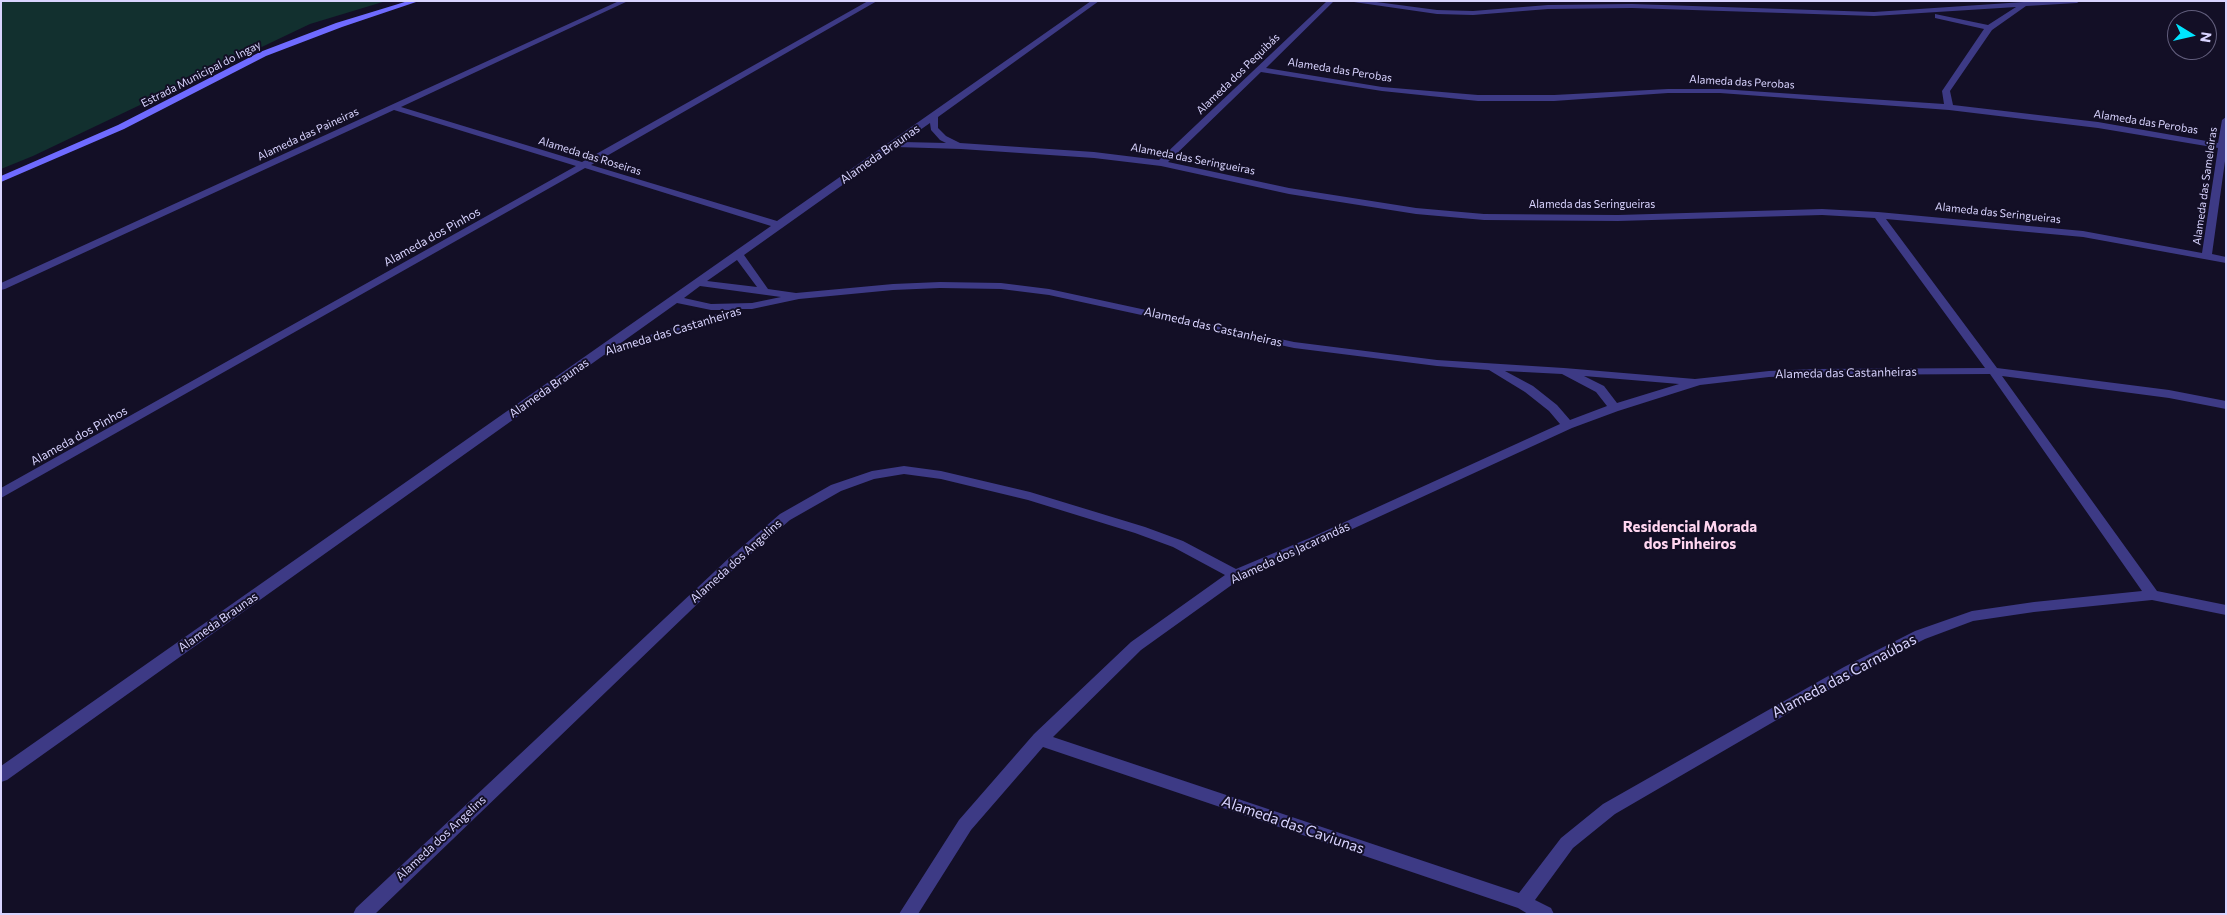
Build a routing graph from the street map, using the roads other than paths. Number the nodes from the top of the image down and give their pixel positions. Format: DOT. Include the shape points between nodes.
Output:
graph roads {
  1 [pos="416,1"];
  2 [pos="624,1"];
  3 [pos="874,1"];
  4 [pos="1096,1"];
  5 [pos="1331,1"];
  6 [pos="1350,1"];
  7 [pos="2077,1"];
  8 [pos="2024,5"];
  9 [pos="1975,9"];
  10 [pos="1915,13"];
  11 [pos="2004,19"];
  12 [pos="1989,28"];
  13 [pos="1260,69"];
  14 [pos="394,106"];
  15 [pos="1949,107"];
  16 [pos="934,116"];
  17 [pos="2226,120"];
  18 [pos="894,144"];
  19 [pos="961,146"];
  20 [pos="2222,146"];
  21 [pos="1161,163"];
  22 [pos="583,166"];
  23 [pos="1,178"];
  24 [pos="1878,215"];
  25 [pos="779,225"];
  26 [pos="738,254"];
  27 [pos="2207,256"];
  28 [pos="2226,260"];
  29 [pos="697,283"];
  30 [pos="1,287"];
  31 [pos="764,290"];
  32 [pos="799,296"];
  33 [pos="676,298"];
  34 [pos="752,306"];
  35 [pos="594,356"];
  36 [pos="1488,367"];
  37 [pos="1993,371"];
  38 [pos="1564,372"];
  39 [pos="1699,382"];
  40 [pos="2226,405"];
  41 [pos="1614,408"];
  42 [pos="1568,425"];
  43 [pos="1,494"];
  44 [pos="1235,575"];
  45 [pos="2152,595"];
  46 [pos="2226,610"];
  47 [pos="1040,739"];
  48 [pos="1,774"];
  49 [pos="1523,902"];
  50 [pos="362,914"];
  51 [pos="908,914"];
  52 [pos="1545,914"];
  1 -- 23 [label="street, Estrada Municipal do Ingay" via="339,25 263,54 121,127"];
  2 -- 14 [label="street, Alameda das Paineiras"];
  3 -- 22 [label="street, Alameda dos Pinhos"];
  4 -- 16 [label="street, Alameda Braunas"];
  5 -- 13 [label="street, Alameda dos Pequibás"];
  6 -- 10 [label="street" via="1437,12 1473,13 1623,6"];
  7 -- 8 [label="street"];
  8 -- 9 [label="street"];
  8 -- 11 [label="street"];
  9 -- 10 [label="street"];
  9 -- 11 [label="street"];
  10 -- 12 [label="street"];
  11 -- 12 [label="street"];
  12 -- 15 [label="street" via="1946,91"];
  13 -- 15 [label="street, Alameda das Perobas" via="1382,89 1478,98 1554,98 1720,90"];
  13 -- 21 [label="street, Alameda dos Pequibás"];
  14 -- 22 [label="street, Alameda das Roseiras"];
  14 -- 30 [label="street, Alameda das Paineiras"];
  15 -- 20 [label="street, Alameda das Perobas" via="2098,125"];
  16 -- 18 [label="street, Alameda Braunas"];
  16 -- 19 [label="street, Alameda das Seringueiras" via="934,128 943,138"];
  17 -- 20 [label="street, Alameda das Sameleiras"];
  18 -- 19 [label="street, Alameda das Seringueiras"];
  18 -- 25 [label="street, Alameda Braunas"];
  19 -- 21 [label="street, Alameda das Seringueiras"];
  20 -- 27 [label="street, Alameda das Sameleiras"];
  21 -- 24 [label="street, Alameda das Seringueiras" via="1289,191 1416,210 1484,216 1618,218 1822,212"];
  22 -- 25 [label="street, Alameda das Roseiras"];
  22 -- 43 [label="street, Alameda dos Pinhos"];
  24 -- 27 [label="street, Alameda das Seringueiras" via="2083,234"];
  24 -- 37 [label="street"];
  25 -- 26 [label="street, Alameda Braunas"];
  26 -- 29 [label="street, Alameda Braunas"];
  26 -- 31 [label="street"];
  27 -- 28 [label="street, Alameda das Seringueiras"];
  29 -- 31 [label="street, Alameda das Castanheiras"];
  29 -- 33 [label="street, Alameda Braunas"];
  31 -- 32 [label="street, Alameda das Castanheiras"];
  32 -- 34 [label="street, Alameda das Castanheiras"];
  32 -- 36 [label="street, Alameda das Castanheiras" via="893,287 1001,286 1068,296 1294,345"];
  33 -- 34 [label="street, Alameda das Castanheiras" via="711,307"];
  33 -- 35 [label="street, Alameda Braunas"];
  34 -- 35 [label="street, Alameda das Castanheiras"];
  35 -- 48 [label="street, Alameda Braunas"];
  36 -- 38 [label="street, Alameda das Castanheiras"];
  36 -- 42 [label="street" via="1529,389"];
  37 -- 39 [label="street, Alameda das Castanheiras" via="1816,372"];
  37 -- 40 [label="street, Alameda das Castanheiras" via="2169,394"];
  37 -- 45 [label="street"];
  38 -- 39 [label="street"];
  38 -- 41 [label="street, Alameda das Castanheiras" via="1600,389"];
  39 -- 41 [label="street, Alameda dos Jacarandás"];
  41 -- 42 [label="street, Alameda dos Jacarandás"];
  42 -- 44 [label="street, Alameda dos Jacarandás"];
  44 -- 47 [label="street, Alameda dos Jacarandás" via="1136,646"];
  44 -- 50 [label="street, Alameda dos Angelins" via="1186,548 1140,530 1030,496 942,475 904,470 872,475 836,488 785,516 734,561"];
  45 -- 46 [label="street, Alameda das Carnaúbas"];
  45 -- 49 [label="street, Alameda das Carnaúbas" via="1972,616 1920,635 1849,671 1609,809 1567,843"];
  47 -- 49 [label="street, Alameda das Caviunas"];
  47 -- 51 [label="street, Alameda dos Jacarandás" via="965,825"];
  49 -- 52 [label="street, Alameda das Caviunas"];
}
